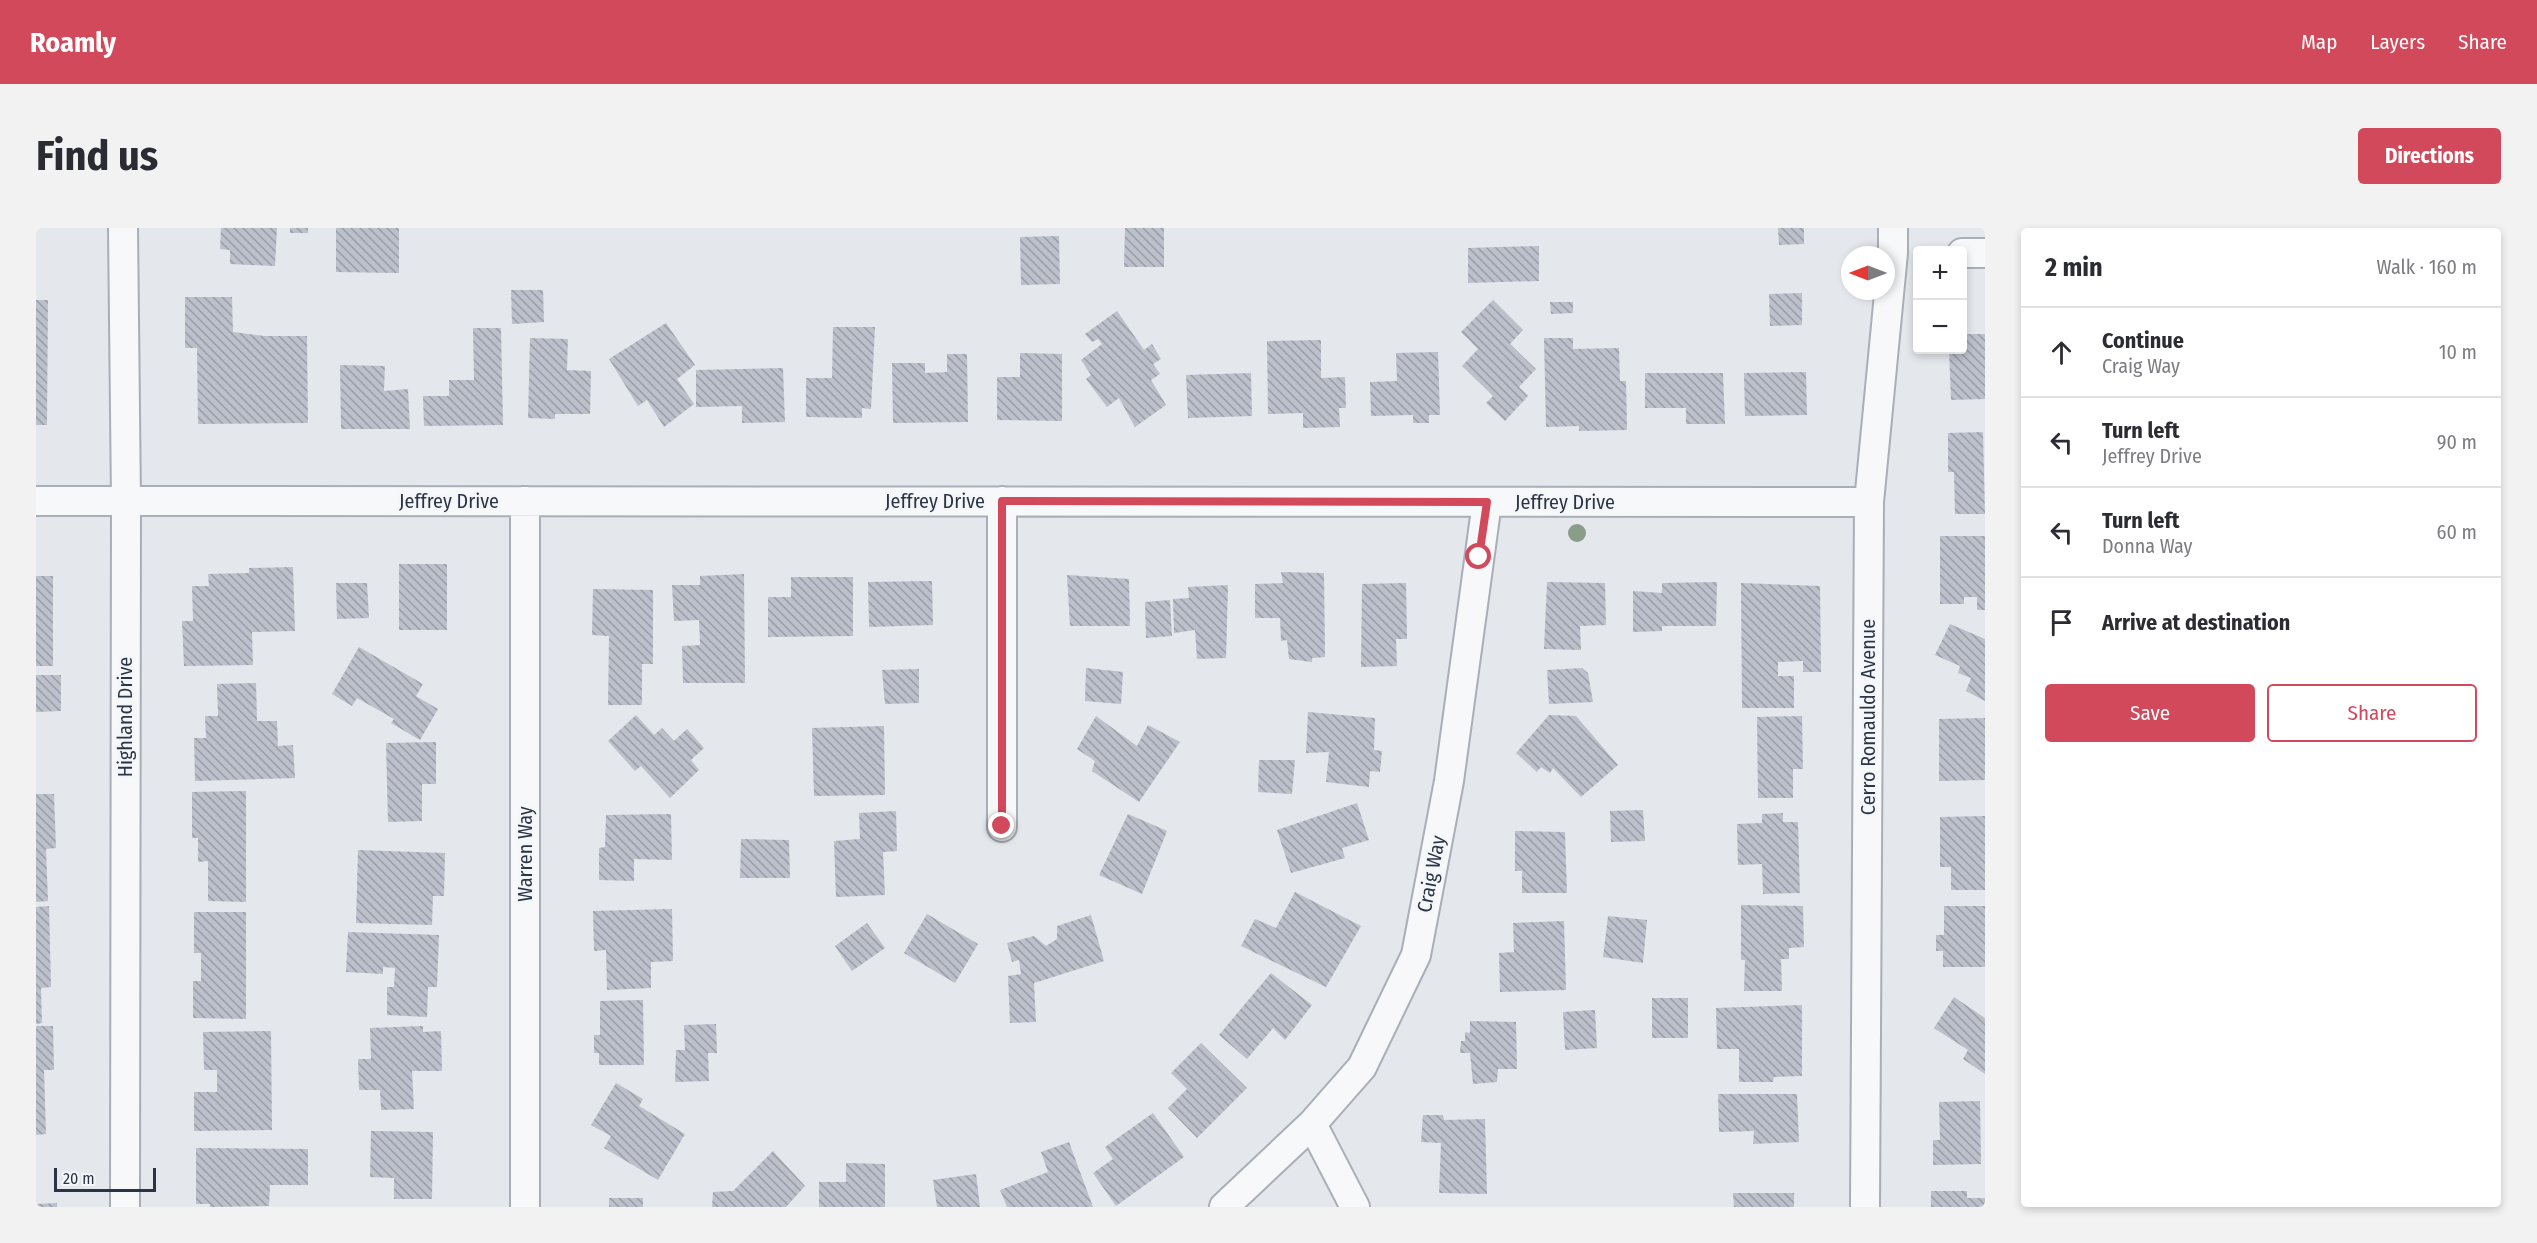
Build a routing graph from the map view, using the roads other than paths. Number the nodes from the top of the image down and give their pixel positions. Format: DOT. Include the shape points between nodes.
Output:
graph roads {
  1 [pos="123,228"];
  2 [pos="1901,245"];
  3 [pos="1967,253"];
  4 [pos="1985,253"];
  5 [pos="36,501"];
  6 [pos="126,501"];
  7 [pos="525,501"];
  8 [pos="1002,501"];
  9 [pos="1487,502"];
  10 [pos="1869,502"];
  11 [pos="1002,826"];
  12 [pos="1312,1124"];
  13 [pos="125,1207"];
  14 [pos="525,1207"];
  15 [pos="1224,1207"];
  16 [pos="1355,1207"];
  17 [pos="1865,1207"];
  1 -- 6 [label="street, Highland Drive"];
  2 -- 10 [label="street, Cerro Romauldo Avenue"];
  3 -- 4 [label="street"];
  5 -- 6 [label="street, Jeffrey Drive"];
  6 -- 7 [label="street, Jeffrey Drive"];
  6 -- 13 [label="street, Highland Drive"];
  7 -- 8 [label="street, Jeffrey Drive"];
  7 -- 14 [label="street, Warren Way"];
  8 -- 9 [label="street, Jeffrey Drive"];
  8 -- 11 [label="street"];
  9 -- 10 [label="street, Jeffrey Drive"];
  9 -- 12 [label="street, Craig Way" via="1449,781 1416,955 1362,1067"];
  10 -- 17 [label="street, Cerro Romauldo Avenue"];
  12 -- 15 [label="street, Craig Way"];
  12 -- 16 [label="street"];
}
